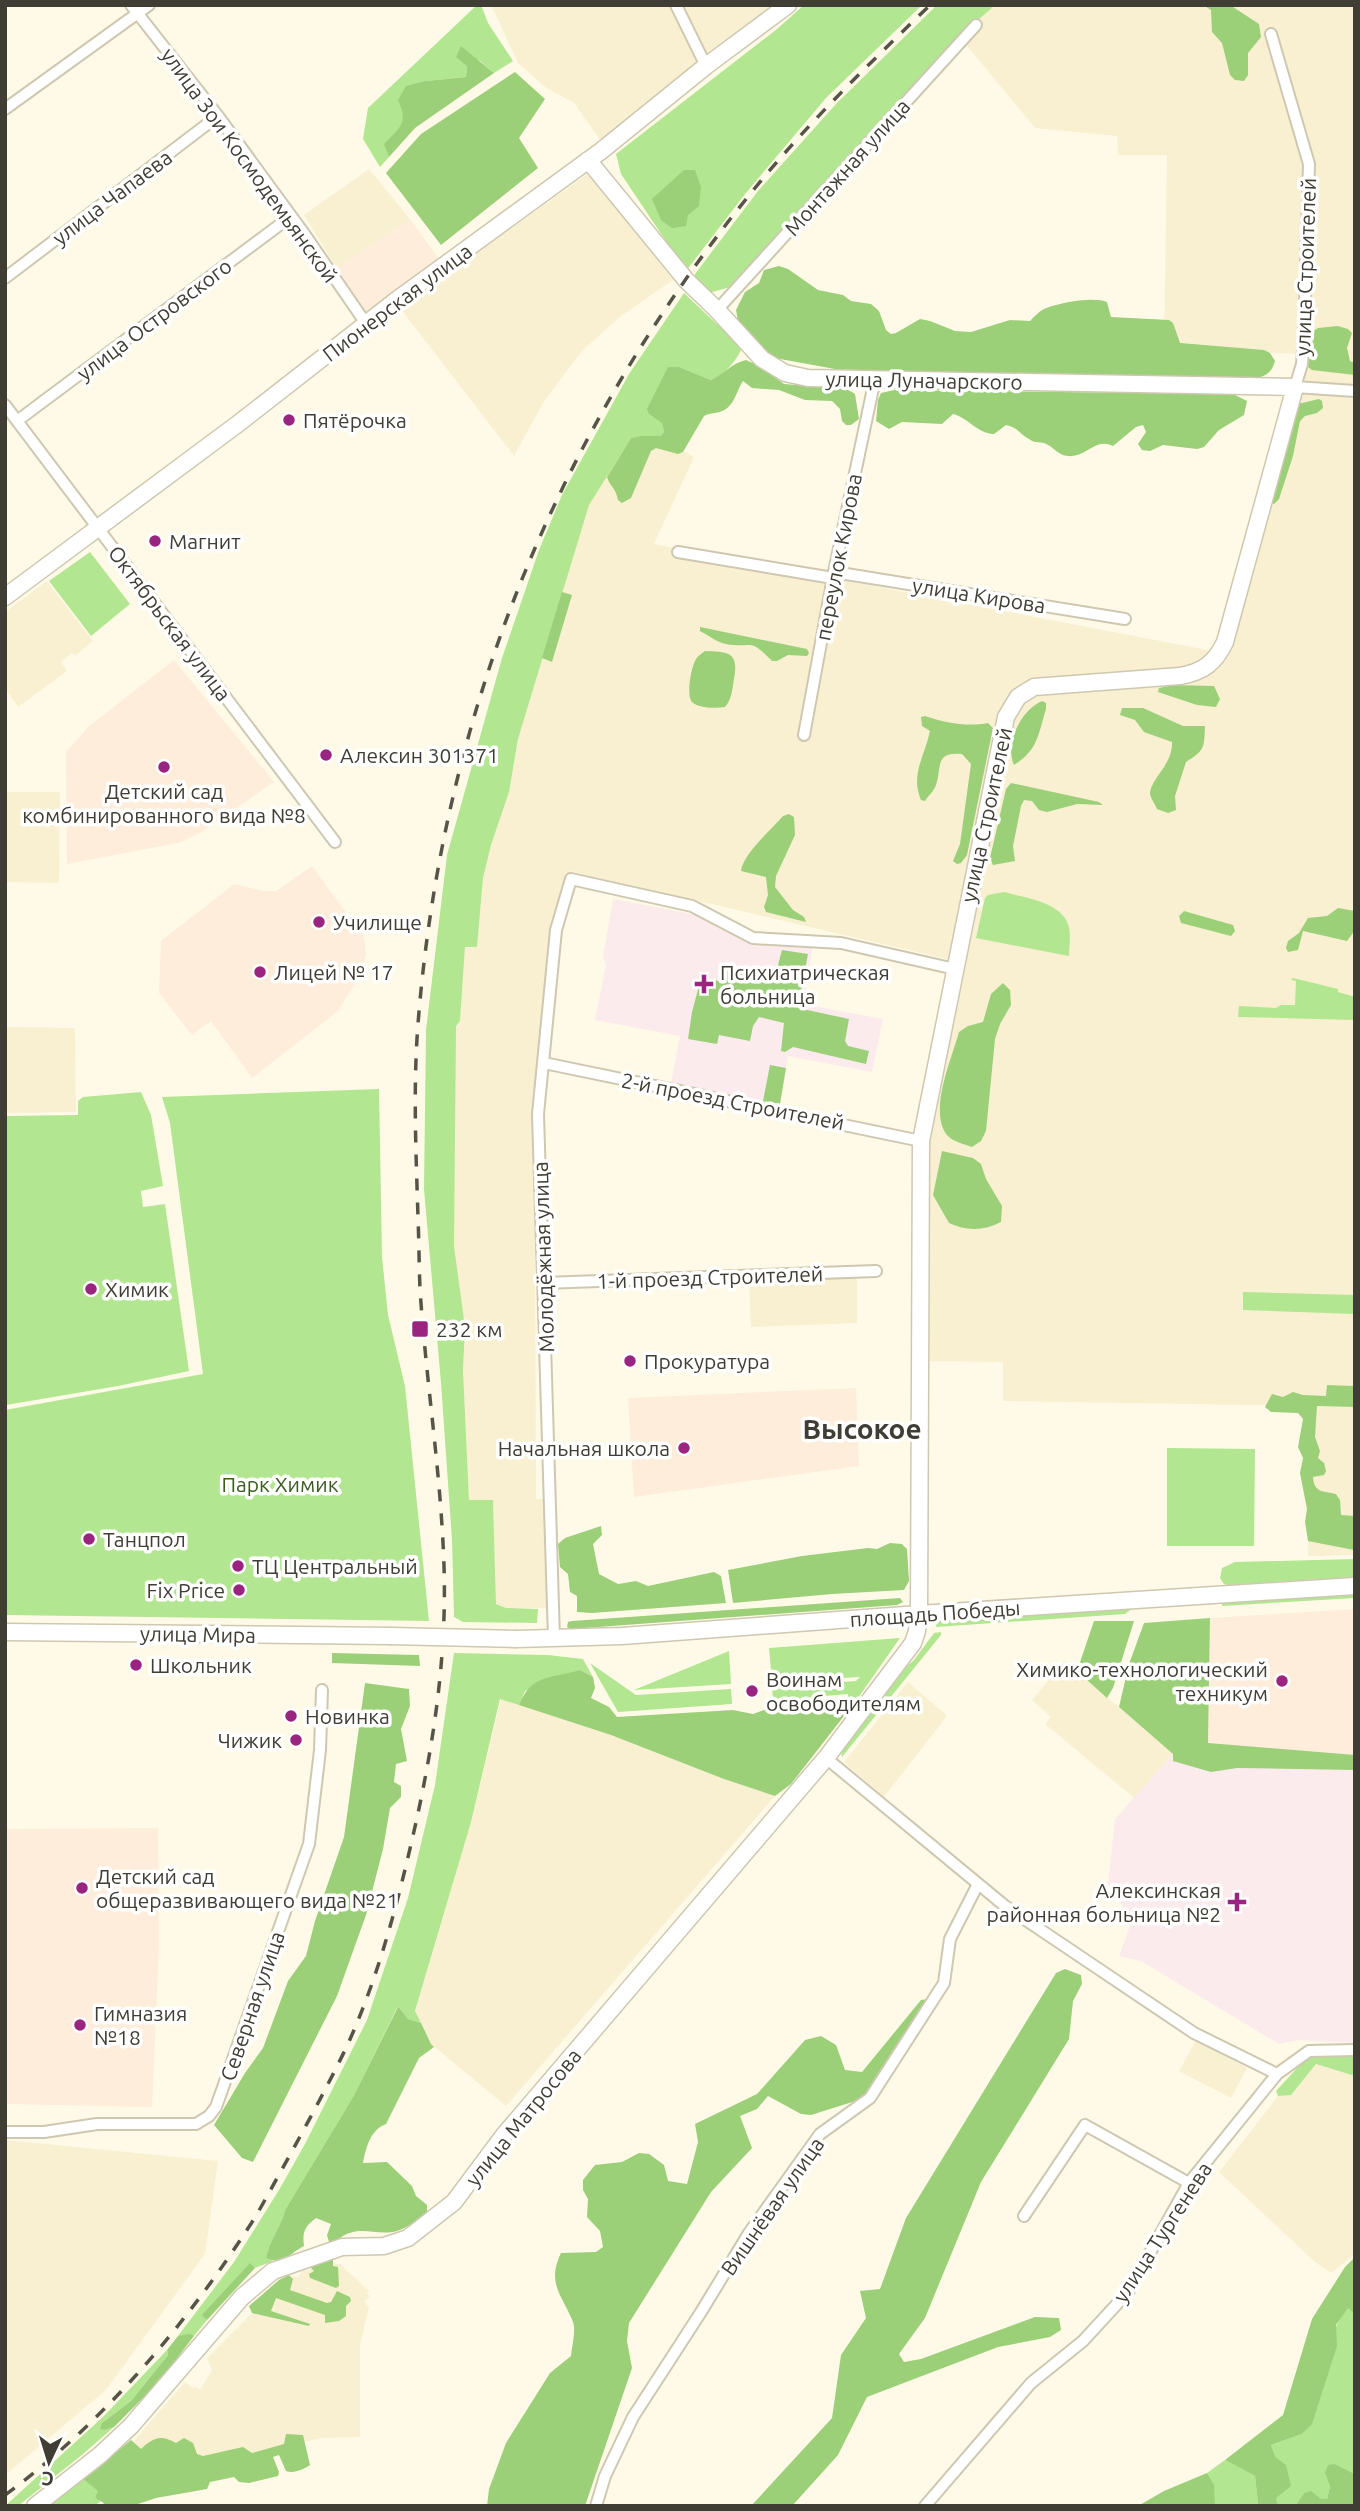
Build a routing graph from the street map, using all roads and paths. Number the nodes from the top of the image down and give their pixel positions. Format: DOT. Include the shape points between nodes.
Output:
graph roads {
  1 [pos="149,5"];
  2 [pos="676,5"];
  3 [pos="788,5"];
  4 [pos="134,10"];
  5 [pos="976,25"];
  6 [pos="1271,34"];
  7 [pos="706,66"];
  8 [pos="5,109"];
  9 [pos="218,116"];
  10 [pos="588,160"];
  11 [pos="290,218"];
  12 [pos="5,278"];
  13 [pos="717,310"];
  14 [pos="367,325"];
  15 [pos="875,379"];
  16 [pos="1295,387"];
  17 [pos="1355,391"];
  18 [pos="5,405"];
  19 [pos="17,421"];
  20 [pos="98,528"];
  21 [pos="678,552"];
  22 [pos="833,575"];
  23 [pos="5,597"];
  24 [pos="1125,619"];
  25 [pos="804,735"];
  26 [pos="335,842"];
  27 [pos="955,969"];
  28 [pos="544,1063"];
  29 [pos="921,1141"];
  30 [pos="876,1271"];
  31 [pos="544,1283"];
  32 [pos="1355,1586"];
  33 [pos="919,1614"];
  34 [pos="5,1632"];
  35 [pos="516,1639"];
  36 [pos="554,1639"];
  37 [pos="322,1690"];
  38 [pos="826,1758"];
  39 [pos="978,1884"];
  40 [pos="1355,2050"];
  41 [pos="1277,2074"];
  42 [pos="5,2132"];
  43 [pos="1189,2183"];
  44 [pos="1024,2216"];
  45 [pos="35,2506"];
  46 [pos="596,2506"];
  47 [pos="925,2506"];
  1 -- 4 [label="street"];
  2 -- 7 [label="street"];
  3 -- 7 [label="main road, Пионерская улица"];
  4 -- 8 [label="street"];
  4 -- 9 [label="street, улица Зои Космодемьянской"];
  5 -- 13 [label="street, Монтажная улица"];
  6 -- 16 [label="street, улица Строителей" via="1309,164 1304,334"];
  7 -- 10 [label="main road, Пионерская улица"];
  9 -- 11 [label="street, улица Зои Космодемьянской"];
  9 -- 12 [label="street, улица Чапаева"];
  10 -- 13 [label="main road, улица Луначарского" via="686,280"];
  10 -- 14 [label="main road, Пионерская улица"];
  11 -- 14 [label="street, улица Зои Космодемьянской"];
  11 -- 19 [label="street, улица Островского"];
  13 -- 15 [label="main road, улица Луначарского" via="762,359 785,373"];
  14 -- 20 [label="main road, Пионерская улица"];
  15 -- 16 [label="main road, улица Луначарского"];
  15 -- 22 [label="street, переулок Кирова"];
  16 -- 17 [label="street, улица Луначарского"];
  16 -- 27 [label="main road, улица Строителей" via="1225,642 1214,662 1180,676 1034,687 1011,706"];
  18 -- 19 [label="street, Октябрьская улица"];
  19 -- 20 [label="street, Октябрьская улица"];
  20 -- 23 [label="main road, Пионерская улица"];
  20 -- 26 [label="street, Октябрьская улица"];
  21 -- 22 [label="street, улица Кирова"];
  22 -- 24 [label="street, улица Кирова"];
  22 -- 25 [label="street, переулок Кирова"];
  27 -- 28 [label="street, Молодёжная улица" via="841,943 753,939 692,906 571,878 556,930"];
  27 -- 29 [label="main road, улица Строителей"];
  28 -- 29 [label="street, 2-й проезд Строителей"];
  28 -- 31 [label="street, Молодёжная улица" via="538,1114"];
  29 -- 33 [label="main road, улица Строителей"];
  30 -- 31 [label="street, 1-й проезд Строителей"];
  31 -- 36 [label="street, Молодёжная улица"];
  32 -- 33 [label="main road, площадь Победы"];
  33 -- 36 [label="main road, площадь Победы"];
  33 -- 38 [label="main road, улица Матросова" via="908,1651"];
  34 -- 35 [label="main road, улица Мира, bridge"];
  35 -- 36 [label="main road, площадь Победы"];
  37 -- 42 [label="street, Северная улица" via="309,1844 216,2107 196,2124 106,2123 44,2133"];
  38 -- 39 [label="street"];
  38 -- 45 [label="main road, улица Матросова" via="504,2135 454,2202 408,2238 384,2246 342,2247 273,2271 243,2297 131,2426"];
  39 -- 41 [label="street" via="1194,2033"];
  39 -- 46 [label="street, Вишнёвая улица" via="950,1939 944,1983 870,2098 820,2134 748,2233 633,2417"];
  40 -- 41 [label="street, улица Тургенева" via="1309,2051"];
  41 -- 43 [label="street, улица Тургенева"];
  43 -- 44 [label="street" via="1085,2125"];
  43 -- 47 [label="street, улица Тургенева" via="1128,2292 1083,2341 1031,2383"];
}
